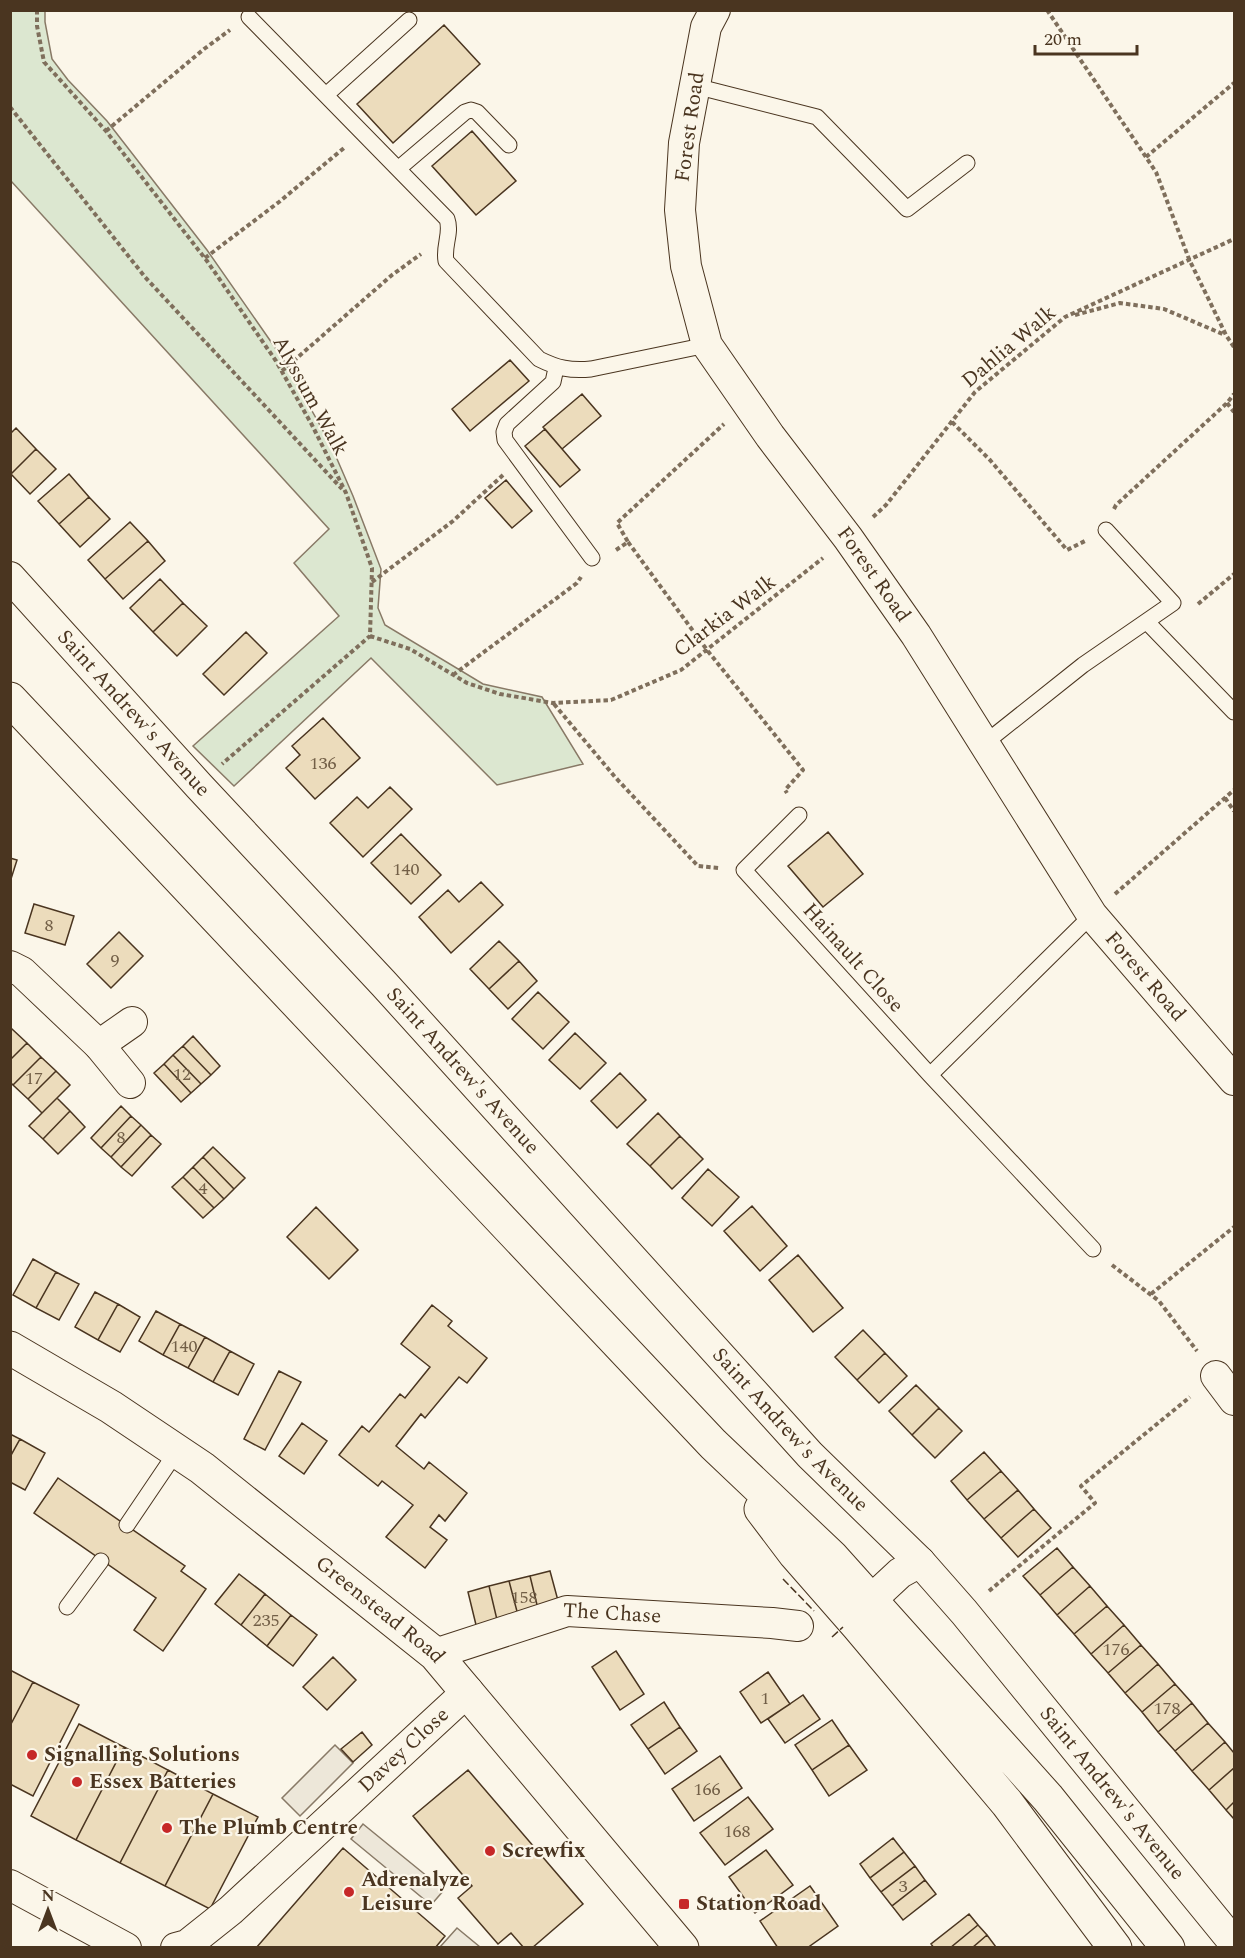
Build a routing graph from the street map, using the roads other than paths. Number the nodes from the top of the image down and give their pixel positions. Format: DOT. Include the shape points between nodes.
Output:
graph roads {
  1 [pos="715,10"];
  2 [pos="249,17"];
  3 [pos="409,21"];
  4 [pos="695,86"];
  5 [pos="326,95"];
  6 [pos="509,145"];
  7 [pos="967,163"];
  8 [pos="398,169"];
  9 [pos="707,345"];
  10 [pos="556,368"];
  11 [pos="1106,530"];
  12 [pos="592,558"];
  13 [pos="10,577"];
  14 [pos="1147,622"];
  15 [pos="10,699"];
  16 [pos="1234,712"];
  17 [pos="985,743"];
  18 [pos="799,815"];
  19 [pos="1092,915"];
  20 [pos="10,966"];
  21 [pos="132,1022"];
  22 [pos="99,1045"];
  23 [pos="1230,1067"];
  24 [pos="930,1075"];
  25 [pos="130,1083"];
  26 [pos="1093,1250"];
  27 [pos="10,1348"];
  28 [pos="1216,1376"];
  29 [pos="1234,1400"];
  30 [pos="714,1444"];
  31 [pos="177,1451"];
  32 [pos="127,1525"];
  33 [pos="101,1561"];
  34 [pos="920,1562"];
  35 [pos="871,1600"];
  36 [pos="67,1607"];
  37 [pos="798,1626"];
  38 [pos="435,1654"];
  39 [pos="468,1691"];
  40 [pos="981,1772"];
  41 [pos="10,1885"];
  42 [pos="1234,1943"];
  43 [pos="126,1947"];
  44 [pos="176,1947"];
  45 [pos="682,1947"];
  46 [pos="1115,1947"];
  47 [pos="1168,1947"];
  1 -- 4 [label="street, Forest Road" via="706,27"];
  2 -- 5 [label="lane"];
  3 -- 5 [label="lane"];
  4 -- 7 [label="lane" via="817,117 907,209"];
  4 -- 9 [label="street, Forest Road" via="684,143 680,210 686,266"];
  5 -- 8 [label="lane"];
  6 -- 8 [label="lane" via="471,110"];
  8 -- 10 [label="lane" via="447,219 450,227 446,261 522,344"];
  9 -- 10 [label="lane" via="591,369"];
  9 -- 17 [label="street, Forest Road" via="916,635"];
  10 -- 12 [label="lane" via="553,382 507,424 505,440"];
  11 -- 14 [label="lane" via="1173,603"];
  13 -- 34 [label="street, Saint Andrew's Avenue" via="810,1455"];
  14 -- 16 [label="lane"];
  14 -- 17 [label="lane" via="1083,665"];
  15 -- 30 [label="main road"];
  17 -- 19 [label="street, Forest Road"];
  18 -- 24 [label="lane, Hainault Close" via="744,870"];
  19 -- 23 [label="street, Forest Road"];
  19 -- 24 [label="lane"];
  20 -- 22 [label="street" via="22,972"];
  21 -- 22 [label="street"];
  22 -- 25 [label="street"];
  24 -- 26 [label="lane, Hainault Close"];
  27 -- 31 [label="main road, Greenstead Road"];
  28 -- 29 [label="street"];
  30 -- 35 [label="main road" via="823,1546"];
  30 -- 40 [label="main road" via="795,1554"];
  31 -- 32 [label="lane"];
  31 -- 38 [label="main road, Greenstead Road"];
  33 -- 36 [label="lane"];
  34 -- 35 [label="street" via="900,1573"];
  34 -- 42 [label="street, Saint Andrew's Avenue"];
  35 -- 40 [label="main road" via="866,1610 872,1620 958,1719"];
  35 -- 47 [label="main road" via="1048,1798"];
  37 -- 38 [label="street, The Chase" via="567,1611"];
  38 -- 39 [label="main road, Greenstead Road"];
  39 -- 44 [label="street, Davey Close" via="231,1911 187,1945"];
  39 -- 45 [label="main road, Greenstead Road"];
  40 -- 46 [label="main road"];
  41 -- 43 [label="street"];
}
